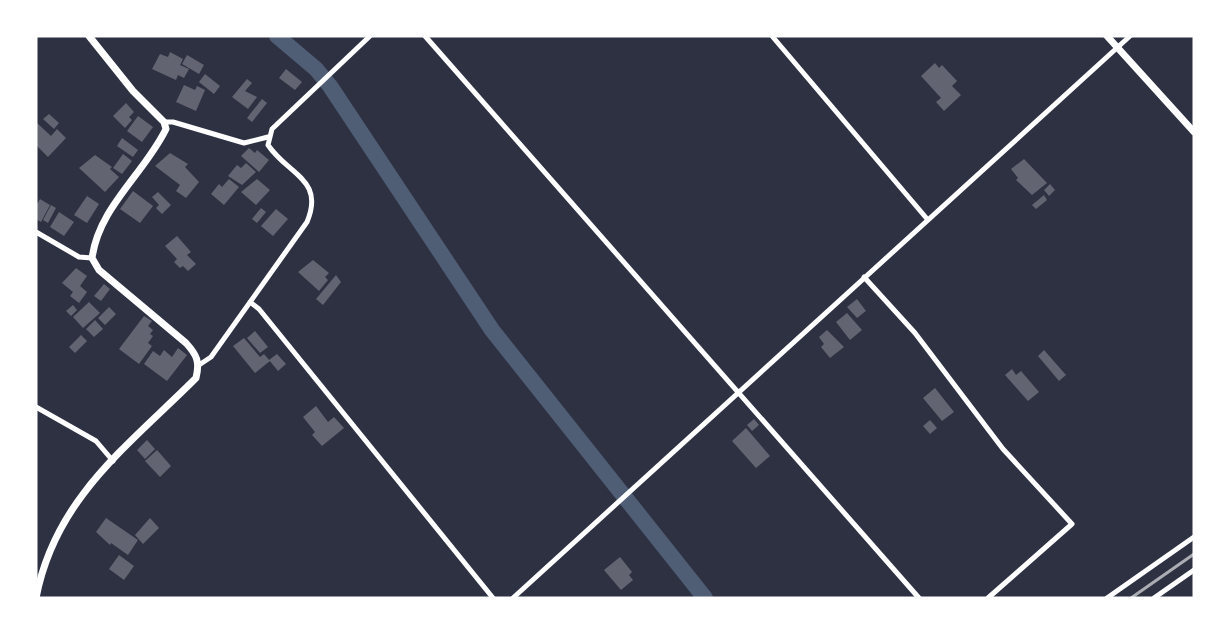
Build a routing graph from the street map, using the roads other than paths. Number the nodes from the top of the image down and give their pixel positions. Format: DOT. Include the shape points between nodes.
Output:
graph roads {
  1 [pos="88,36"];
  2 [pos="370,36"];
  3 [pos="425,36"];
  4 [pos="771,36"];
  5 [pos="1107,36"];
  6 [pos="1130,36"];
  7 [pos="1117,47"];
  8 [pos="164,122"];
  9 [pos="1194,132"];
  10 [pos="268,137"];
  11 [pos="928,220"];
  12 [pos="36,232"];
  13 [pos="92,258"];
  14 [pos="864,277"];
  15 [pos="250,302"];
  16 [pos="200,365"];
  17 [pos="738,392"];
  18 [pos="36,406"];
  19 [pos="113,461"];
  20 [pos="1194,537"];
  21 [pos="1194,570"];
  22 [pos="36,598"];
  23 [pos="494,598"];
  24 [pos="513,598"];
  25 [pos="919,598"];
  26 [pos="988,598"];
  27 [pos="1107,598"];
  28 [pos="1154,598"];
  1 -- 8 [label="street"];
  2 -- 10 [label="street"];
  3 -- 17 [label="street"];
  4 -- 11 [label="street"];
  5 -- 7 [label="street"];
  6 -- 7 [label="street"];
  7 -- 9 [label="street"];
  7 -- 11 [label="street"];
  8 -- 10 [label="street" via="244,143"];
  8 -- 13 [label="street" via="163,135 103,222 94,240"];
  10 -- 15 [label="street" via="274,155 304,180 312,192 313,207 307,222"];
  11 -- 14 [label="street"];
  12 -- 13 [label="street" via="79,257"];
  13 -- 16 [label="street" via="99,270 186,343"];
  14 -- 17 [label="street"];
  14 -- 26 [label="street" via="915,333 1003,449 1072,524"];
  15 -- 16 [label="street" via="211,357"];
  15 -- 23 [label="street"];
  16 -- 19 [label="street" via="196,378"];
  17 -- 24 [label="street"];
  17 -- 25 [label="street"];
  18 -- 19 [label="street" via="96,441"];
  19 -- 22 [label="street" via="87,486 67,514 50,546"];
  20 -- 27 [label="street"];
  21 -- 28 [label="street"];
}
